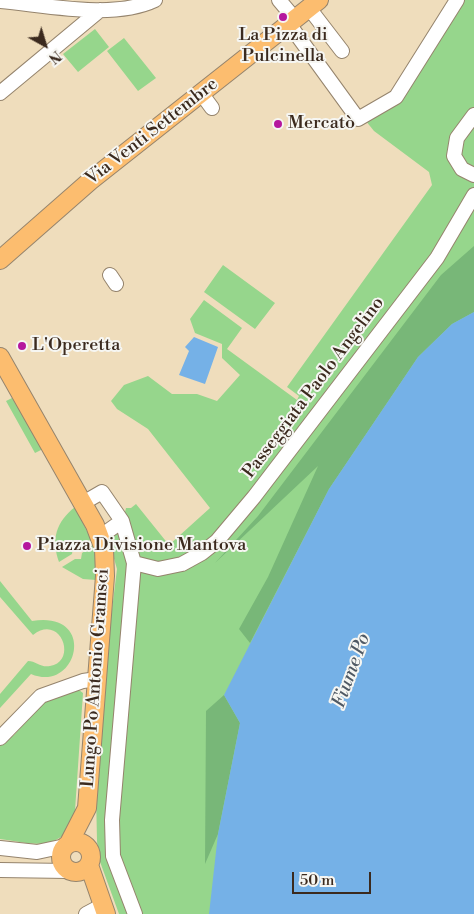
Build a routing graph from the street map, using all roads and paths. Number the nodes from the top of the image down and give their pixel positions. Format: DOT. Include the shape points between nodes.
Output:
graph roads {
  1 [pos="155,0"];
  2 [pos="279,0"];
  3 [pos="457,0"];
  4 [pos="0,1"];
  5 [pos="314,4"];
  6 [pos="100,10"];
  7 [pos="292,22"];
  8 [pos="342,51"];
  9 [pos="0,93"];
  10 [pos="201,93"];
  11 [pos="212,108"];
  12 [pos="474,115"];
  13 [pos="474,174"];
  14 [pos="473,197"];
  15 [pos="0,260"];
  16 [pos="0,356"];
  17 [pos="83,503"];
  18 [pos="122,521"];
  19 [pos="108,531"];
  20 [pos="134,563"];
  21 [pos="97,679"];
  22 [pos="0,738"];
  23 [pos="85,817"];
  24 [pos="61,847"];
  25 [pos="87,847"];
  26 [pos="0,848"];
  27 [pos="89,865"];
  28 [pos="0,870"];
  29 [pos="70,872"];
  30 [pos="103,906"];
  31 [pos="86,914"];
  32 [pos="135,914"];
  1 -- 6 [label="street" via="123,9"];
  2 -- 7 [label="street"];
  3 -- 7 [label="street" via="396,97 358,119"];
  4 -- 6 [label="street"];
  5 -- 7 [label="main road, Via Venti Settembre"];
  5 -- 8 [label="street, Via Venti Settembre"];
  6 -- 9 [label="street"];
  7 -- 10 [label="main road, Via Venti Settembre"];
  10 -- 11 [label="street"];
  10 -- 15 [label="main road, Via Venti Settembre" via="90,181"];
  12 -- 13 [label="street" via="457,138 454,156 462,170"];
  14 -- 20 [label="street, Passeggiata Paolo Angelino" via="437,258 223,533 202,553 182,564 158,569"];
  16 -- 17 [label="main road, Lungo Po Antonio Gramsci"];
  17 -- 18 [label="street" via="102,492"];
  17 -- 21 [label="main road, Lungo Po Antonio Gramsci" via="104,549"];
  18 -- 19 [label="street"];
  18 -- 20 [label="street"];
  20 -- 32 [label="street" via="121,655 112,765 112,820 113,856"];
  21 -- 22 [label="street" via="83,680 41,696"];
  21 -- 23 [label="main road, Lungo Po Antonio Gramsci"];
  23 -- 24 [label="main road, Lungo Po Antonio Gramsci"];
  23 -- 25 [label="main road, Lungo Po Antonio Gramsci"];
  24 -- 25 [label="main road" via="79,842"];
  24 -- 26 [label="street" via="37,852"];
  24 -- 29 [label="main road" via="60,860"];
  25 -- 27 [label="main road" via="91,855"];
  27 -- 29 [label="main road" via="82,872"];
  27 -- 30 [label="main road"];
  28 -- 29 [label="street"];
  29 -- 30 [label="main road"];
  30 -- 31 [label="street"];
}
